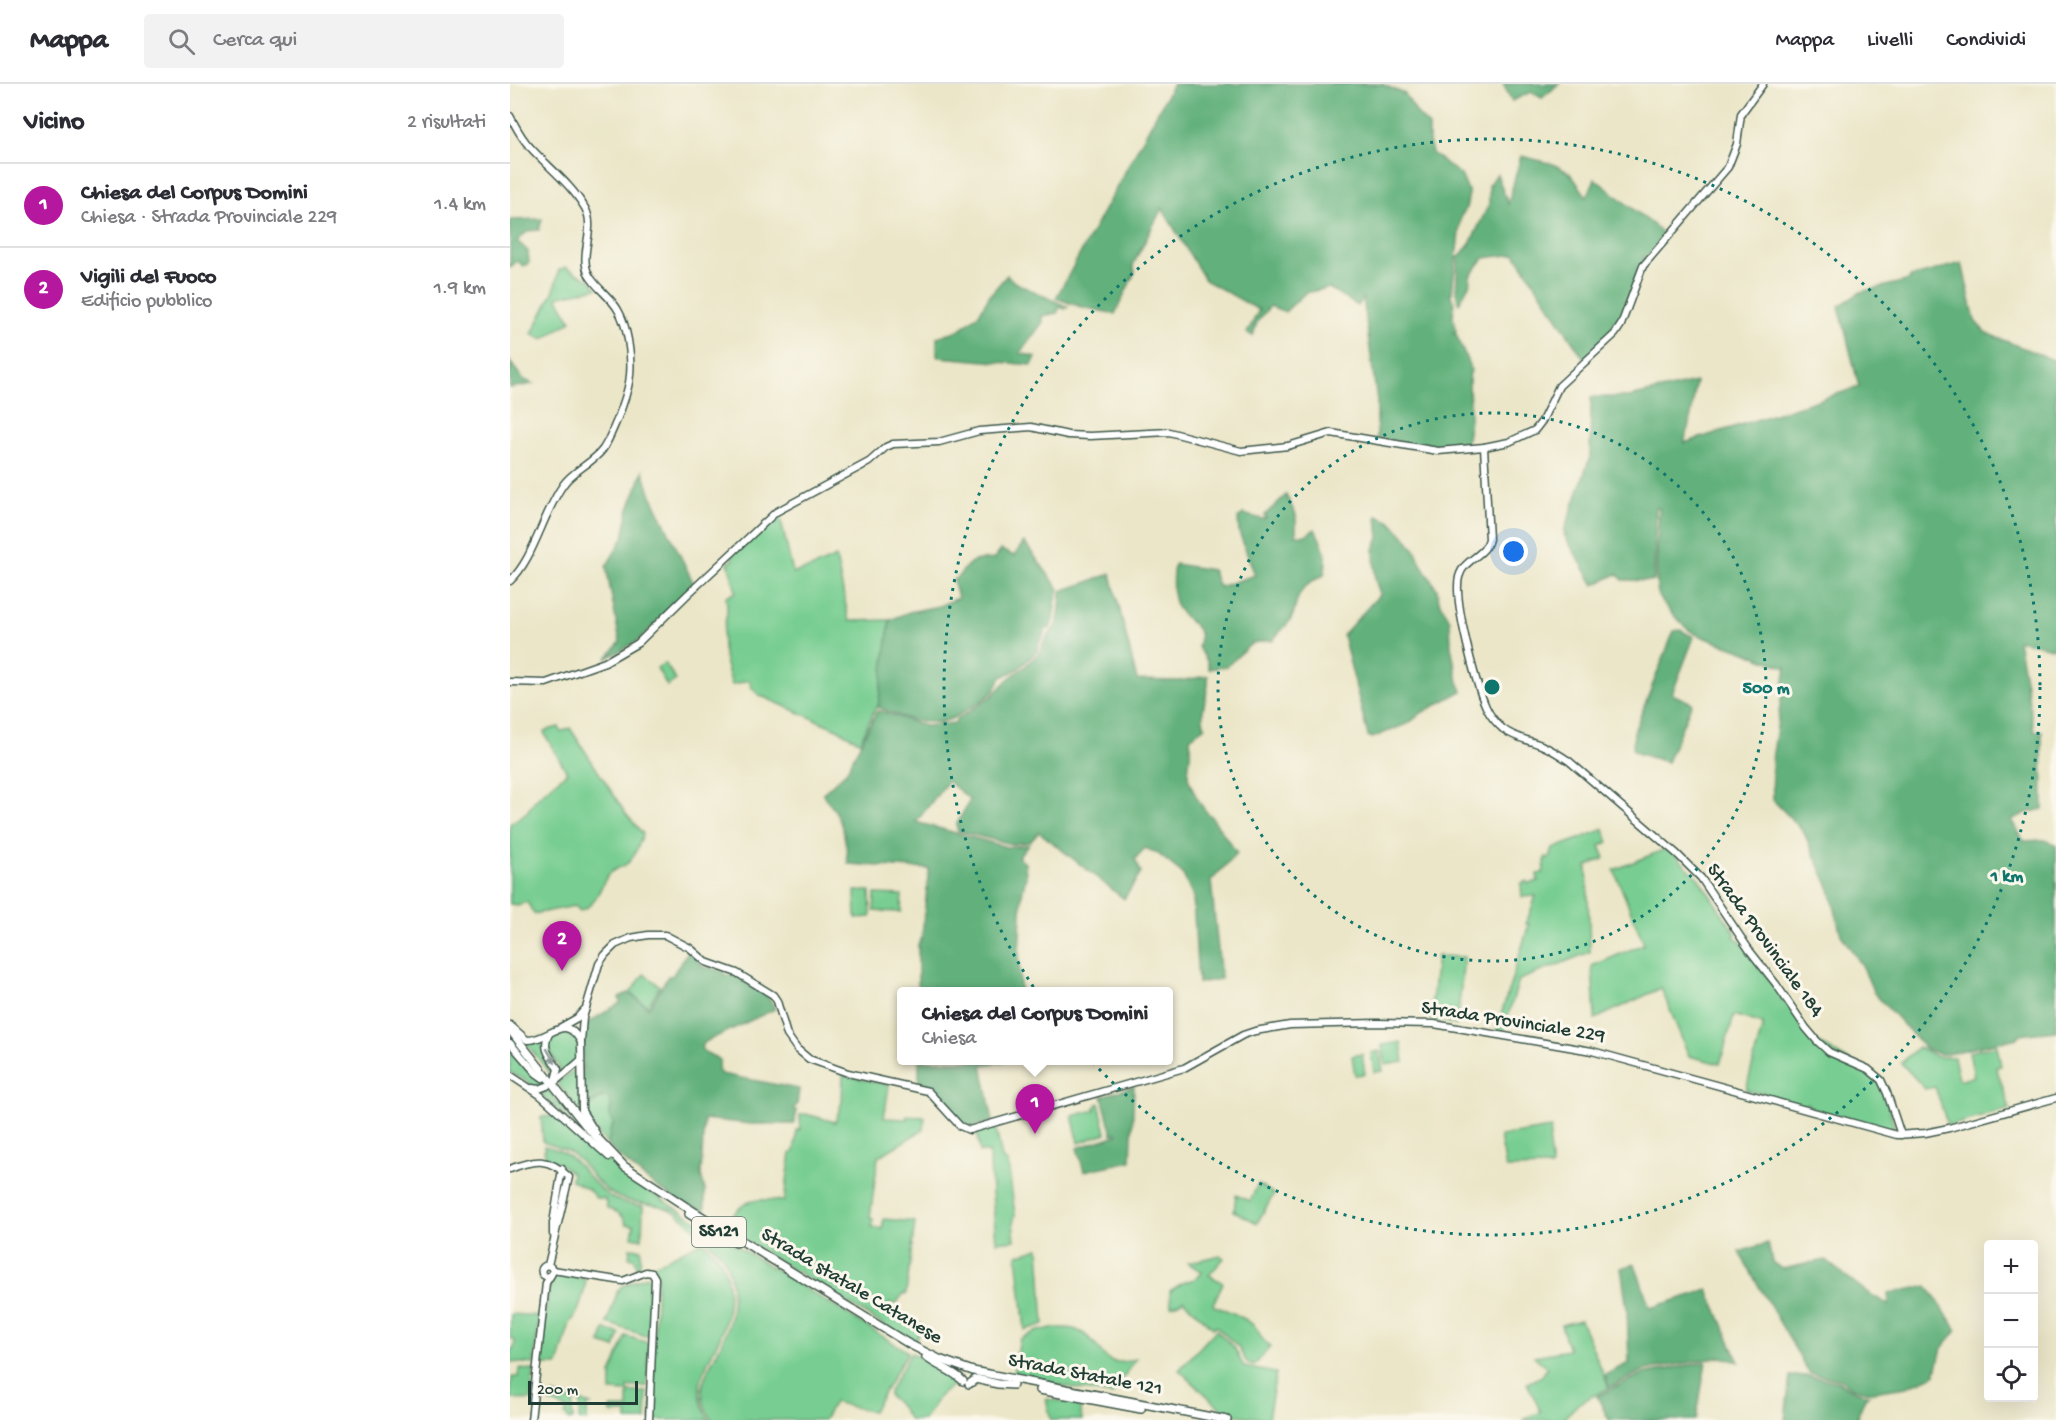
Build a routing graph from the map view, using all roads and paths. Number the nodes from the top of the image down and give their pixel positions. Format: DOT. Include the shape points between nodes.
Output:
graph roads {
  1 [pos="1763,84"];
  2 [pos="510,116"];
  3 [pos="1484,447"];
  4 [pos="510,581"];
  5 [pos="510,682"];
  6 [pos="586,1007"];
  7 [pos="510,1024"];
  8 [pos="510,1030"];
  9 [pos="554,1030"];
  10 [pos="510,1037"];
  11 [pos="582,1041"];
  12 [pos="510,1043"];
  13 [pos="581,1059"];
  14 [pos="510,1075"];
  15 [pos="543,1078"];
  16 [pos="526,1086"];
  17 [pos="534,1092"];
  18 [pos="2056,1098"];
  19 [pos="1901,1135"];
  20 [pos="606,1148"];
  21 [pos="609,1157"];
  22 [pos="510,1169"];
  23 [pos="562,1170"];
  24 [pos="553,1239"];
  25 [pos="549,1271"];
  26 [pos="926,1358"];
  27 [pos="971,1372"];
  28 [pos="1013,1385"];
  29 [pos="531,1420"];
  30 [pos="649,1420"];
  31 [pos="1202,1420"];
  32 [pos="1227,1420"];
  1 -- 3 [label="street" via="1741,114 1737,144 1728,167 1643,266 1615,334 1559,386 1535,430 1509,442"];
  2 -- 4 [label="street" via="529,146 585,207 589,225 587,270 621,315 632,369 605,446 564,484"];
  3 -- 5 [label="street" via="1437,451 1331,433 1288,446 1242,451 1169,432 1090,436 1031,427 889,446 868,462 778,510 642,640 617,656 546,683"];
  3 -- 19 [label="street, Strada Provinciale 184" via="1489,539 1482,552 1464,566 1458,585 1479,686 1491,717 1515,737 1551,749 1569,761 1685,862 1706,884 1811,1035 1829,1052 1868,1069 1881,1080"];
  6 -- 9 [label="street" via="577,1018"];
  6 -- 11 [label="street"];
  6 -- 19 [label="street, Strada Provinciale 229" via="599,964 611,948 631,938 669,936 706,962 737,973 773,995 787,1035 809,1059 848,1073 928,1091 955,1122 968,1130 1184,1068 1255,1031 1290,1025 1388,1023 1434,1024 1600,1052"];
  7 -- 9 [label="street" via="530,1040"];
  8 -- 20 [label="main road, Strada statale Catanese / SS121"];
  9 -- 11 [label="street" via="571,1029"];
  9 -- 13 [label="street, one-way" via="545,1048 558,1069 555,1081"];
  10 -- 15 [label="main road, Strada statale Catanese / SS121"];
  11 -- 13 [label="street"];
  12 -- 15 [label="street"];
  13 -- 20 [label="street" via="582,1111"];
  14 -- 16 [label="street"];
  15 -- 21 [label="main road, Strada statale Catanese / SS121"];
  16 -- 17 [label="street"];
  16 -- 17 [label="street" via="548,1087"];
  17 -- 21 [label="street"];
  18 -- 19 [label="street, Strada Provinciale 229" via="1949,1128"];
  20 -- 27 [label="main road, Strada statale Catanese / SS121" via="643,1180 862,1316 916,1348"];
  21 -- 26 [label="main road, Strada statale Catanese / SS121" via="645,1187"];
  22 -- 23 [label="street" via="539,1161"];
  23 -- 24 [label="street"];
  23 -- 24 [label="street" via="569,1177"];
  24 -- 25 [label="street"];
  25 -- 29 [label="street"];
  25 -- 30 [label="street" via="623,1281 652,1273 655,1278"];
  26 -- 27 [label="main road, Strada statale Catanese / SS121"];
  26 -- 28 [label="main road" via="966,1382 976,1379"];
  27 -- 28 [label="main road, Strada Statale 121 / SS121"];
  27 -- 32 [label="main road, Strada Statale 121 / SS121"];
  28 -- 31 [label="main road, Strada Statale 121 / SS121"];
}
